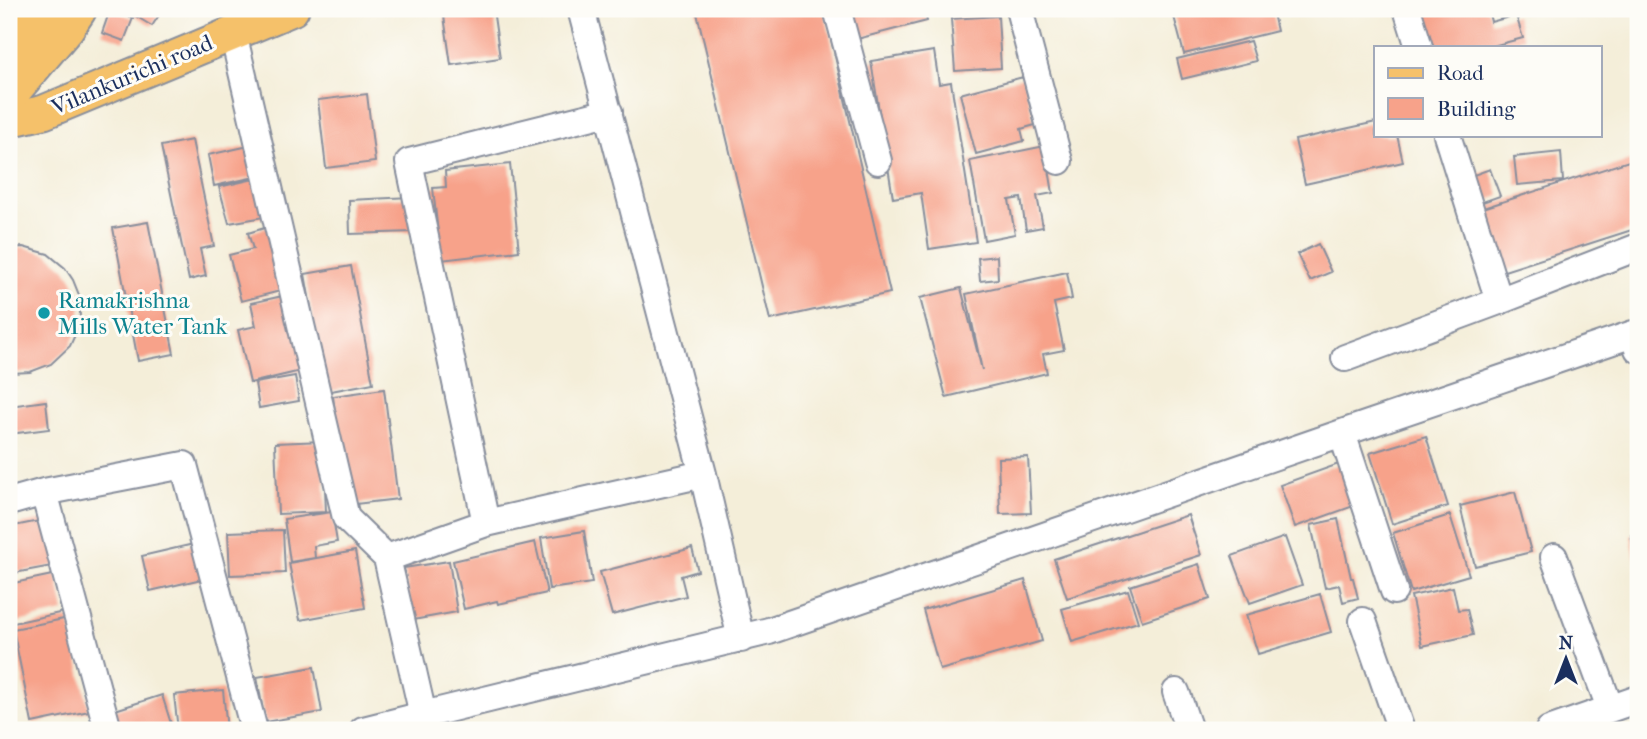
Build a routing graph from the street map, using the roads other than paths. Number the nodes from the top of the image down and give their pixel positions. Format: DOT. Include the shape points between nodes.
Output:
graph roads {
  1 [pos="43,9"];
  2 [pos="77,9"];
  3 [pos="292,9"];
  4 [pos="581,9"];
  5 [pos="837,9"];
  6 [pos="1019,9"];
  7 [pos="1407,9"];
  8 [pos="233,33"];
  9 [pos="9,46"];
  10 [pos="1419,46"];
  11 [pos="9,93"];
  12 [pos="609,112"];
  13 [pos="9,120"];
  14 [pos="1447,136"];
  15 [pos="878,161"];
  16 [pos="1059,161"];
  17 [pos="1638,247"];
  18 [pos="1499,301"];
  19 [pos="1638,349"];
  20 [pos="1345,358"];
  21 [pos="1342,433"];
  22 [pos="703,474"];
  23 [pos="44,492"];
  24 [pos="9,502"];
  25 [pos="486,523"];
  26 [pos="1554,557"];
  27 [pos="387,558"];
  28 [pos="1394,592"];
  29 [pos="1363,621"];
  30 [pos="741,639"];
  31 [pos="1176,692"];
  32 [pos="1638,698"];
  33 [pos="1610,708"];
  34 [pos="424,723"];
  35 [pos="108,730"];
  36 [pos="254,730"];
  37 [pos="363,730"];
  38 [pos="1189,730"];
  39 [pos="1401,730"];
  40 [pos="1549,730"];
  1 -- 9 [label="highway"];
  2 -- 11 [label="highway"];
  3 -- 8 [label="main road, Vilankurichi road"];
  4 -- 12 [label="street"];
  5 -- 15 [label="street"];
  6 -- 16 [label="street"];
  7 -- 10 [label="street"];
  8 -- 13 [label="main road, Vilankurichi road" via="44,112"];
  8 -- 27 [label="street" via="346,518"];
  12 -- 22 [label="street"];
  12 -- 25 [label="street" via="409,162"];
  14 -- 18 [label="street"];
  17 -- 18 [label="street"];
  18 -- 20 [label="street"];
  19 -- 21 [label="street" via="1633,334"];
  21 -- 28 [label="street"];
  21 -- 30 [label="street"];
  22 -- 25 [label="street"];
  22 -- 30 [label="street"];
  23 -- 24 [label="street"];
  23 -- 35 [label="street"];
  23 -- 36 [label="street" via="184,465"];
  25 -- 27 [label="street"];
  26 -- 33 [label="street"];
  27 -- 34 [label="street"];
  29 -- 39 [label="street"];
  30 -- 34 [label="street"];
  31 -- 38 [label="street"];
  32 -- 33 [label="street"];
  33 -- 40 [label="street"];
  34 -- 37 [label="street"];
}
